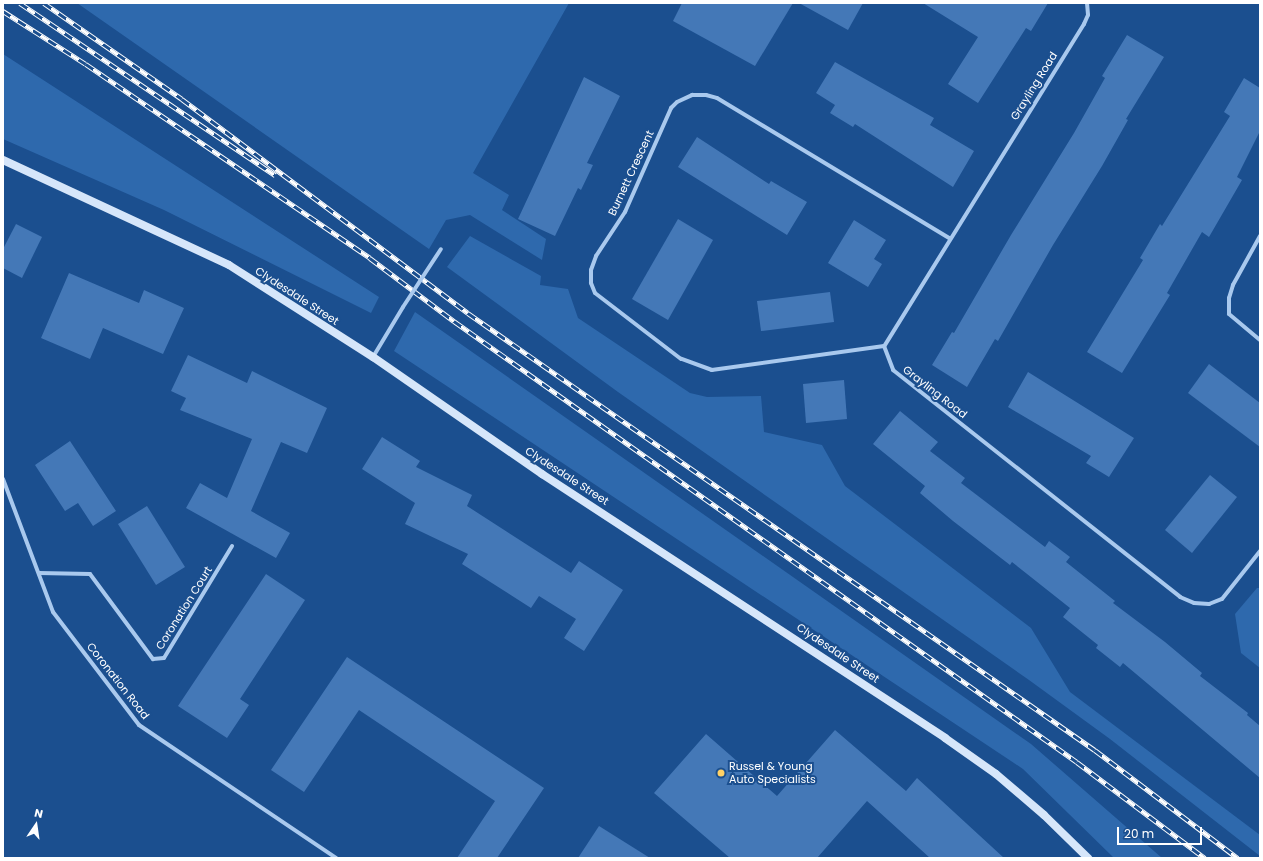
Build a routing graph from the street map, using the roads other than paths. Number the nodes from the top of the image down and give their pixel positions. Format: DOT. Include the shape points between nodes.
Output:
graph roads {
  1 [pos="1087,3"];
  2 [pos="3,160"];
  3 [pos="1260,236"];
  4 [pos="949,238"];
  5 [pos="441,249"];
  6 [pos="1260,340"];
  7 [pos="884,346"];
  8 [pos="373,357"];
  9 [pos="3,479"];
  10 [pos="232,546"];
  11 [pos="1260,551"];
  12 [pos="39,573"];
  13 [pos="336,858"];
  14 [pos="1088,858"];
  1 -- 4 [label="street, Grayling Road" via="1088,15 1084,24"];
  2 -- 8 [label="main road, Clydesdale Street" via="229,265"];
  3 -- 6 [label="street" via="1233,285 1229,298 1230,314"];
  4 -- 7 [label="street, Grayling Road"];
  4 -- 7 [label="street, Burnett Crescent" via="718,98 692,95 676,102 671,108 625,212 596,256 591,270 591,283 595,293 681,359 712,370"];
  5 -- 8 [label="street, bridge"];
  7 -- 11 [label="street, Grayling Road" via="893,370 1180,597 1194,603 1209,604 1222,600"];
  8 -- 14 [label="main road, Clydesdale Street" via="542,474 945,738 996,774"];
  9 -- 12 [label="street, Coronation Road"];
  10 -- 12 [label="street, Coronation Court" via="164,658 153,659 90,574"];
  12 -- 13 [label="street, Coronation Road" via="53,612 139,725"];
}
